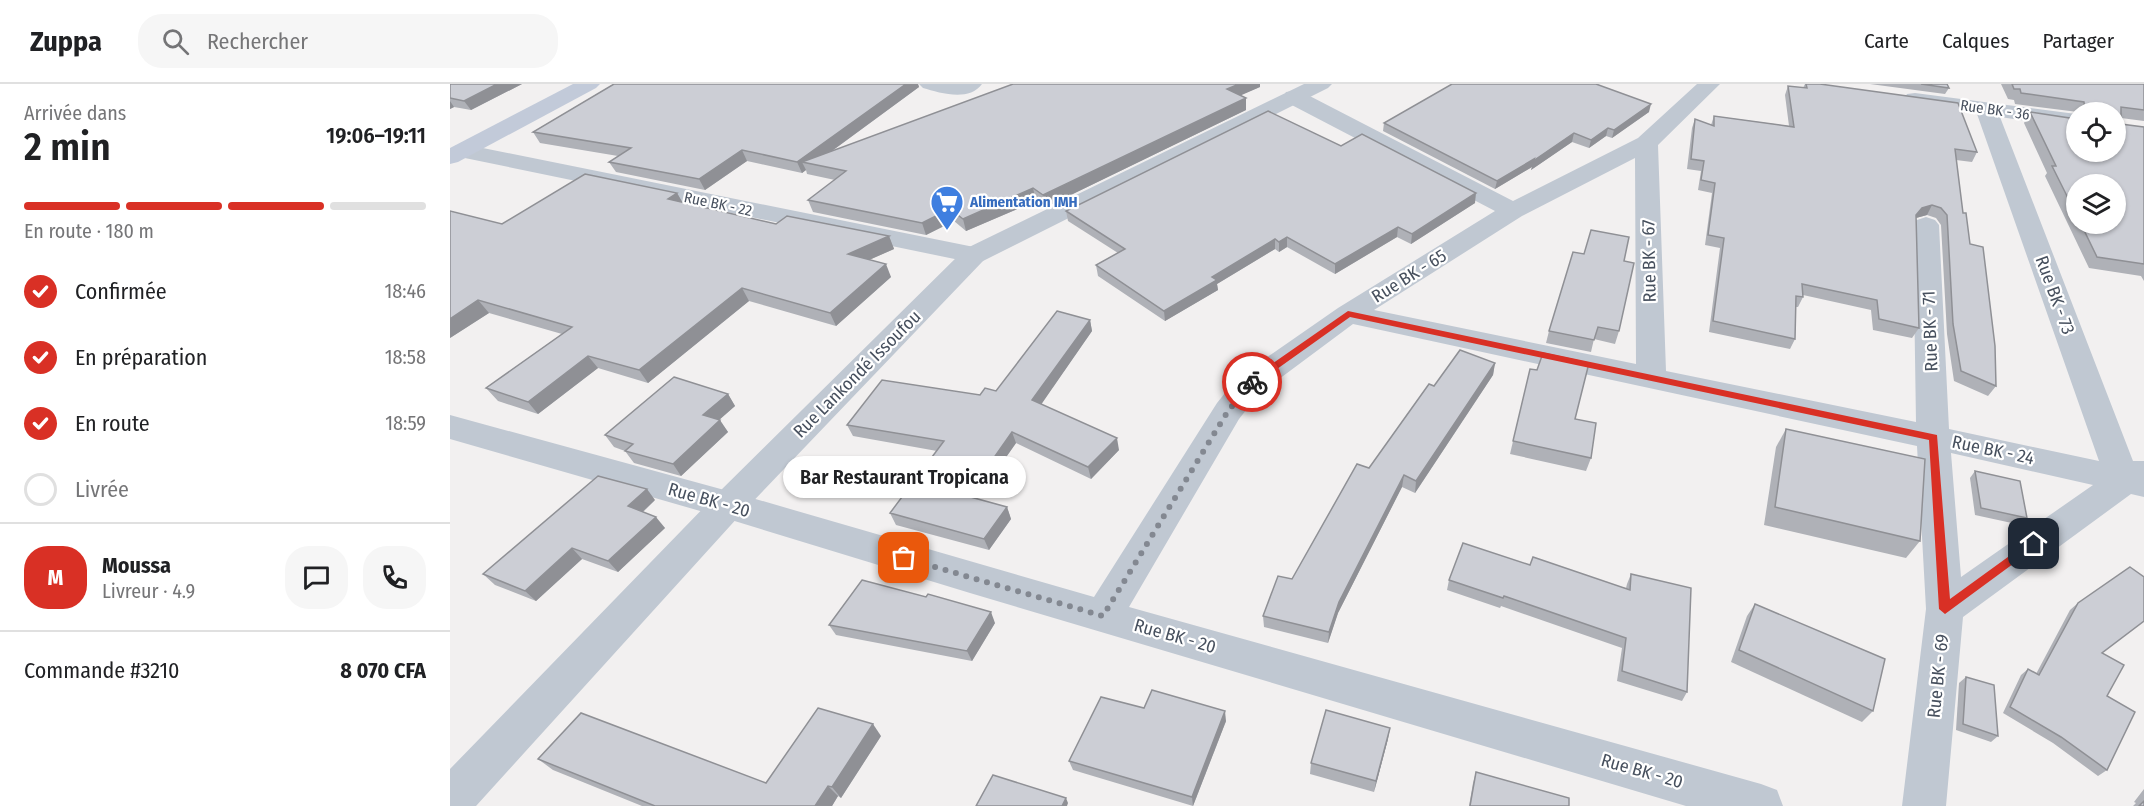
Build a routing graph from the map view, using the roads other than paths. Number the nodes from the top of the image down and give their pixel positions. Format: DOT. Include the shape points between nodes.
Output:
graph roads {
  1 [pos="590,84"];
  2 [pos="930,84"];
  3 [pos="971,84"];
  4 [pos="1709,84"];
  5 [pos="1308,90"];
  6 [pos="1896,97"];
  7 [pos="1986,109"];
  8 [pos="2066,120"];
  9 [pos="1646,143"];
  10 [pos="456,154"];
  11 [pos="1513,211"];
  12 [pos="1926,225"];
  13 [pos="974,255"];
  14 [pos="1348,314"];
  15 [pos="1651,379"];
  16 [pos="450,427"];
  17 [pos="1934,438"];
  18 [pos="2137,477"];
  19 [pos="728,505"];
  20 [pos="1945,609"];
  21 [pos="1103,616"];
  22 [pos="450,801"];
  23 [pos="1761,806"];
  24 [pos="1923,806"];
  1 -- 10 [label="main road"];
  2 -- 3 [label="street" via="959,89"];
  4 -- 9 [label="street, Rue BK - 65"];
  5 -- 11 [label="street"];
  5 -- 13 [label="street, Rue Lankondé Issoufou"];
  6 -- 7 [label="street, Rue BK - 36"];
  7 -- 8 [label="street, Rue BK - 36"];
  7 -- 18 [label="street, Rue BK - 73"];
  9 -- 11 [label="street, Rue BK - 65"];
  9 -- 15 [label="street, Rue BK - 67"];
  10 -- 13 [label="street, Rue BK - 22"];
  11 -- 14 [label="street, Rue BK - 65"];
  12 -- 17 [label="street, Rue BK - 71"];
  13 -- 19 [label="street, Rue Lankondé Issoufou"];
  14 -- 15 [label="street, Rue BK - 24"];
  14 -- 21 [label="street, Rue BK - 65" via="1248,386 1228,411"];
  15 -- 17 [label="street, Rue BK - 24"];
  16 -- 19 [label="street, Rue BK - 20"];
  17 -- 18 [label="street, Rue BK - 24"];
  17 -- 20 [label="street, Rue BK - 69"];
  18 -- 20 [label="street"];
  19 -- 21 [label="street, Rue BK - 20"];
  19 -- 22 [label="street, Rue Lankondé Issoufou"];
  20 -- 24 [label="street, Rue BK - 69"];
  21 -- 23 [label="street, Rue BK - 20"];
}
